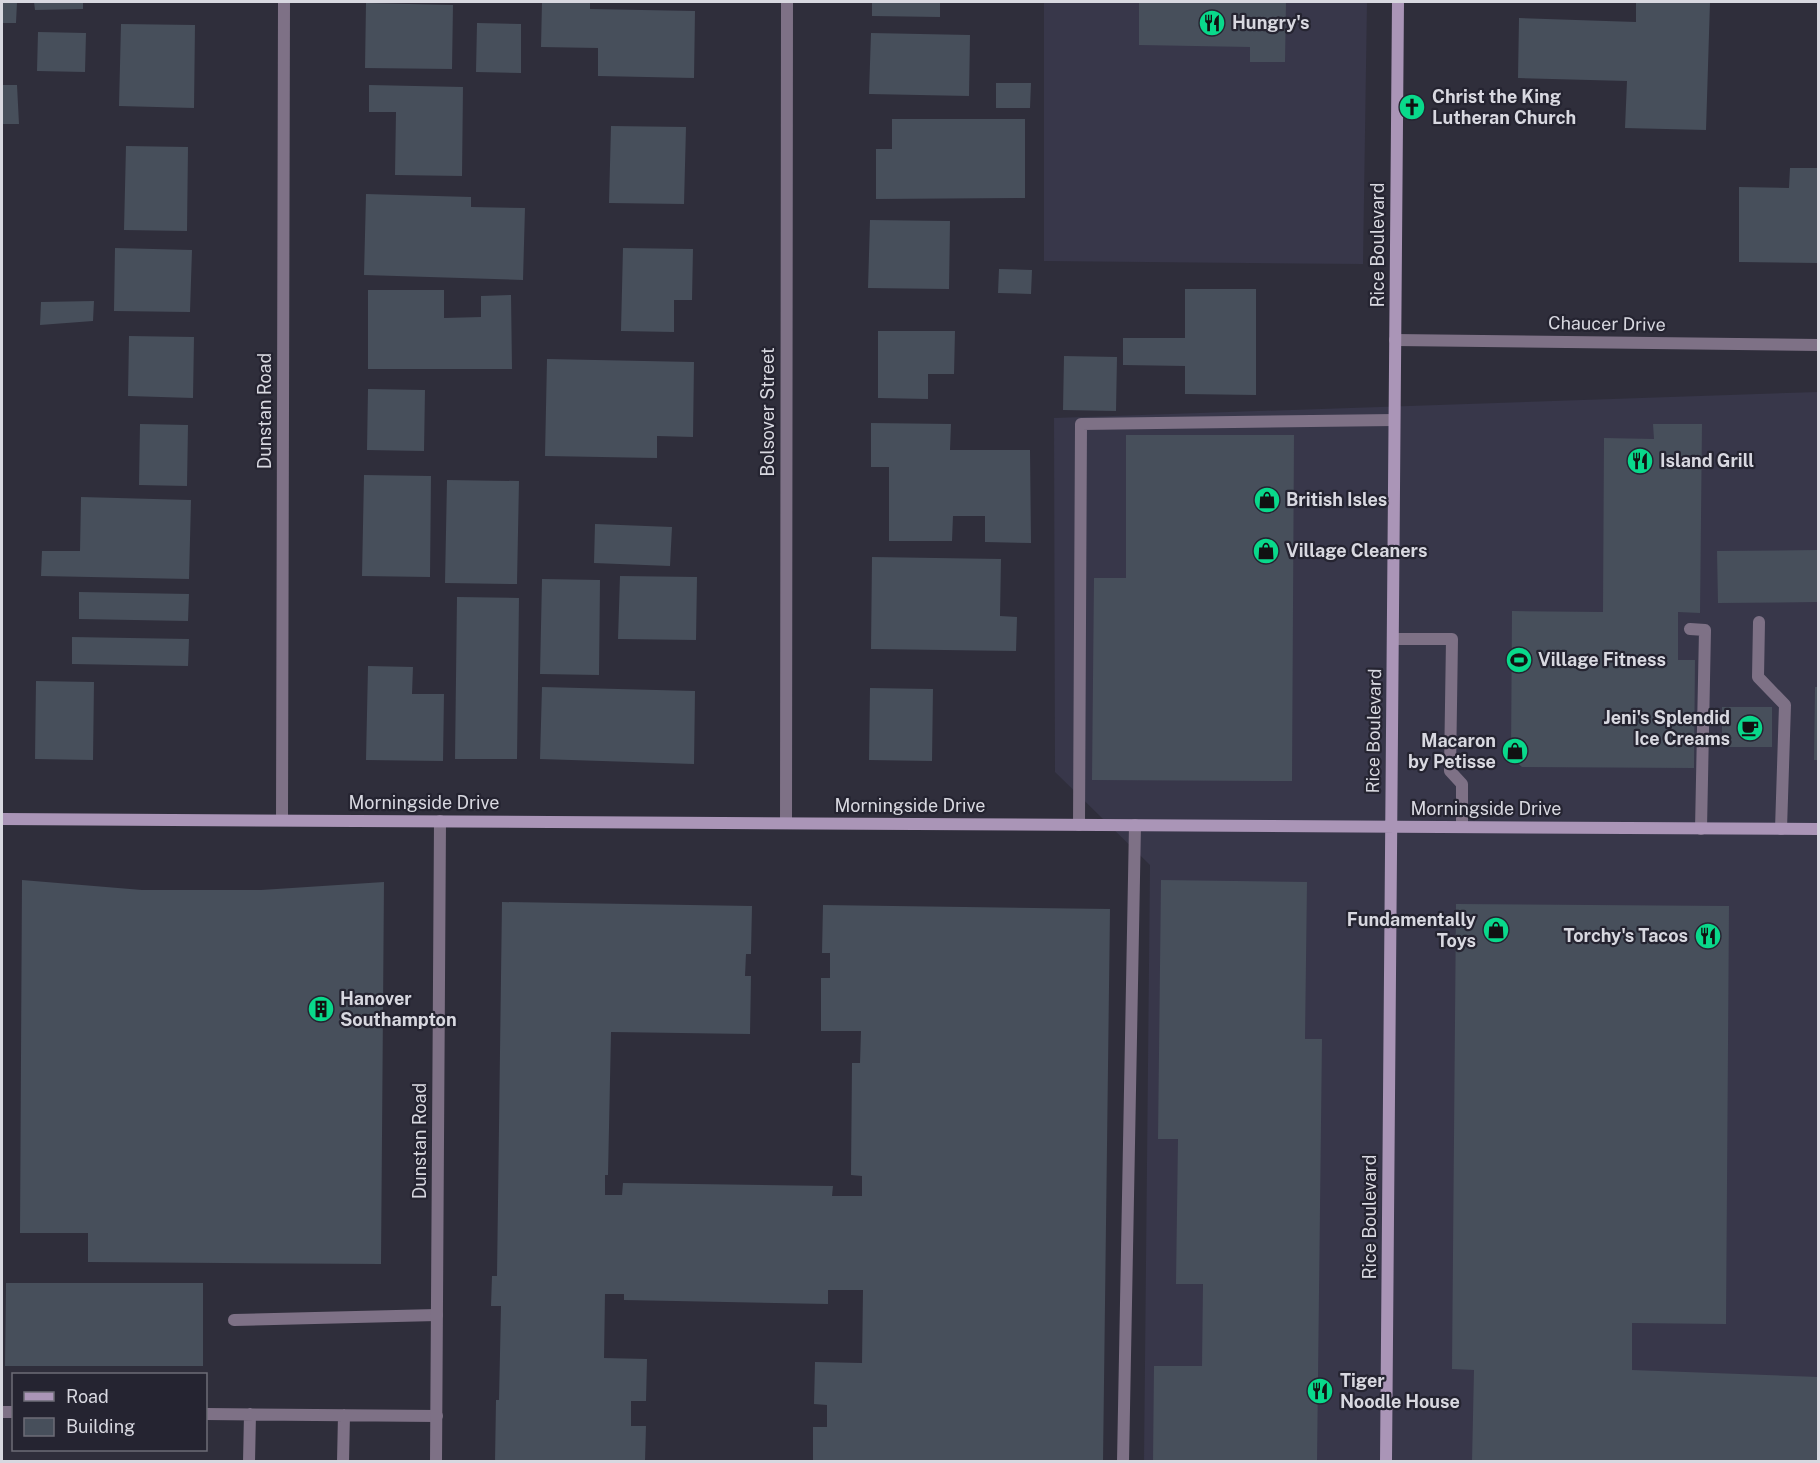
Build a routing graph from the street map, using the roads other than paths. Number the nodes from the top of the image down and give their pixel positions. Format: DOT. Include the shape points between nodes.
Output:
graph roads {
  1 [pos="284,2"];
  2 [pos="787,2"];
  3 [pos="1398,2"];
  4 [pos="1395,340"];
  5 [pos="1818,345"];
  6 [pos="1394,420"];
  7 [pos="1759,622"];
  8 [pos="1690,629"];
  9 [pos="1393,639"];
  10 [pos="2,819"];
  11 [pos="282,820"];
  12 [pos="440,821"];
  13 [pos="786,823"];
  14 [pos="1079,825"];
  15 [pos="1135,825"];
  16 [pos="1392,827"];
  17 [pos="1462,827"];
  18 [pos="1701,829"];
  19 [pos="1781,829"];
  20 [pos="1818,830"];
  21 [pos="437,1315"];
  22 [pos="234,1320"];
  23 [pos="207,1414"];
  24 [pos="250,1414"];
  25 [pos="344,1415"];
  26 [pos="436,1416"];
  27 [pos="249,1461"];
  28 [pos="343,1461"];
  29 [pos="436,1461"];
  30 [pos="1124,1461"];
  31 [pos="1386,1461"];
  1 -- 11 [label="street, Dunstan Road"];
  2 -- 13 [label="street, Bolsover Street"];
  3 -- 4 [label="street, Rice Boulevard"];
  4 -- 5 [label="street, Chaucer Drive"];
  4 -- 6 [label="street, Rice Boulevard"];
  6 -- 9 [label="street, Rice Boulevard"];
  6 -- 14 [label="street" via="1081,424"];
  7 -- 19 [label="street" via="1758,677 1785,705"];
  8 -- 18 [label="street" via="1705,630"];
  9 -- 16 [label="street, Rice Boulevard"];
  9 -- 17 [label="street" via="1452,639 1450,771 1462,784"];
  10 -- 11 [label="street, Morningside Drive"];
  11 -- 12 [label="street, Morningside Drive"];
  12 -- 13 [label="street, Morningside Drive"];
  12 -- 21 [label="street, Dunstan Road"];
  13 -- 14 [label="street, Morningside Drive"];
  14 -- 15 [label="street, Morningside Drive"];
  15 -- 16 [label="street, Morningside Drive"];
  15 -- 30 [label="street"];
  16 -- 17 [label="street, Morningside Drive"];
  16 -- 31 [label="street, Rice Boulevard"];
  17 -- 18 [label="street, Morningside Drive"];
  18 -- 19 [label="street, Morningside Drive"];
  19 -- 20 [label="street, Morningside Drive"];
  21 -- 22 [label="street"];
  21 -- 26 [label="street, Dunstan Road"];
  23 -- 24 [label="street"];
  24 -- 25 [label="street"];
  24 -- 27 [label="street"];
  25 -- 26 [label="street"];
  25 -- 28 [label="street"];
  26 -- 29 [label="street, Dunstan Road"];
}
